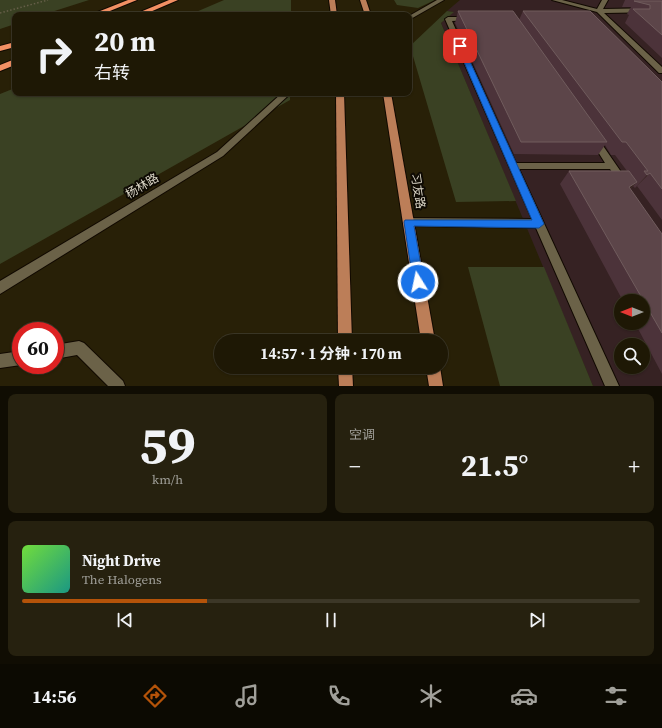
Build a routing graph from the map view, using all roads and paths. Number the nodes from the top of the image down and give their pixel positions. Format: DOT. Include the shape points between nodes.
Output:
graph roads {
  1 [pos="48,0"];
  2 [pos="134,0"];
  3 [pos="175,0"];
  4 [pos="332,0"];
  5 [pos="363,0"];
  6 [pos="441,0"];
  7 [pos="555,0"];
  8 [pos="605,0"];
  9 [pos="662,10"];
  10 [pos="599,11"];
  11 [pos="102,12"];
  12 [pos="145,12"];
  13 [pos="334,12"];
  14 [pos="367,12"];
  15 [pos="0,13"];
  16 [pos="412,16"];
  17 [pos="480,19"];
  18 [pos="12,45"];
  19 [pos="0,49"];
  20 [pos="12,63"];
  21 [pos="0,68"];
  22 [pos="662,71"];
  23 [pos="284,96"];
  24 [pos="340,96"];
  25 [pos="387,96"];
  26 [pos="590,134"];
  27 [pos="513,166"];
  28 [pos="612,166"];
  29 [pos="630,192"];
  30 [pos="408,222"];
  31 [pos="539,224"];
  32 [pos="0,288"];
  33 [pos="345,334"];
  34 [pos="427,334"];
  35 [pos="64,350"];
  36 [pos="12,359"];
  37 [pos="0,361"];
  38 [pos="345,374"];
  39 [pos="434,374"];
  40 [pos="118,386"];
  41 [pos="346,386"];
  42 [pos="436,386"];
  43 [pos="612,386"];
  1 -- 15 [label="path"];
  2 -- 11 [label="highway"];
  3 -- 12 [label="highway"];
  4 -- 13 [label="main road"];
  5 -- 14 [label="main road"];
  6 -- 16 [label="street"];
  7 -- 10 [label="street"];
  8 -- 10 [label="street"];
  9 -- 10 [label="street"];
  10 -- 22 [label="street"];
  17 -- 27 [label="street" via="448,20"];
  18 -- 19 [label="highway"];
  20 -- 21 [label="highway"];
  23 -- 32 [label="street, 杨林路" via="220,154"];
  24 -- 33 [label="main road"];
  25 -- 30 [label="main road, 习友路"];
  26 -- 28 [label="street"];
  27 -- 28 [label="street"];
  27 -- 31 [label="street"];
  28 -- 29 [label="street"];
  30 -- 31 [label="street"];
  30 -- 34 [label="main road, 习友路"];
  31 -- 43 [label="street"];
  35 -- 40 [label="street" via="79,348"];
  36 -- 37 [label="street"];
  38 -- 41 [label="main road"];
  39 -- 42 [label="main road"];
}
